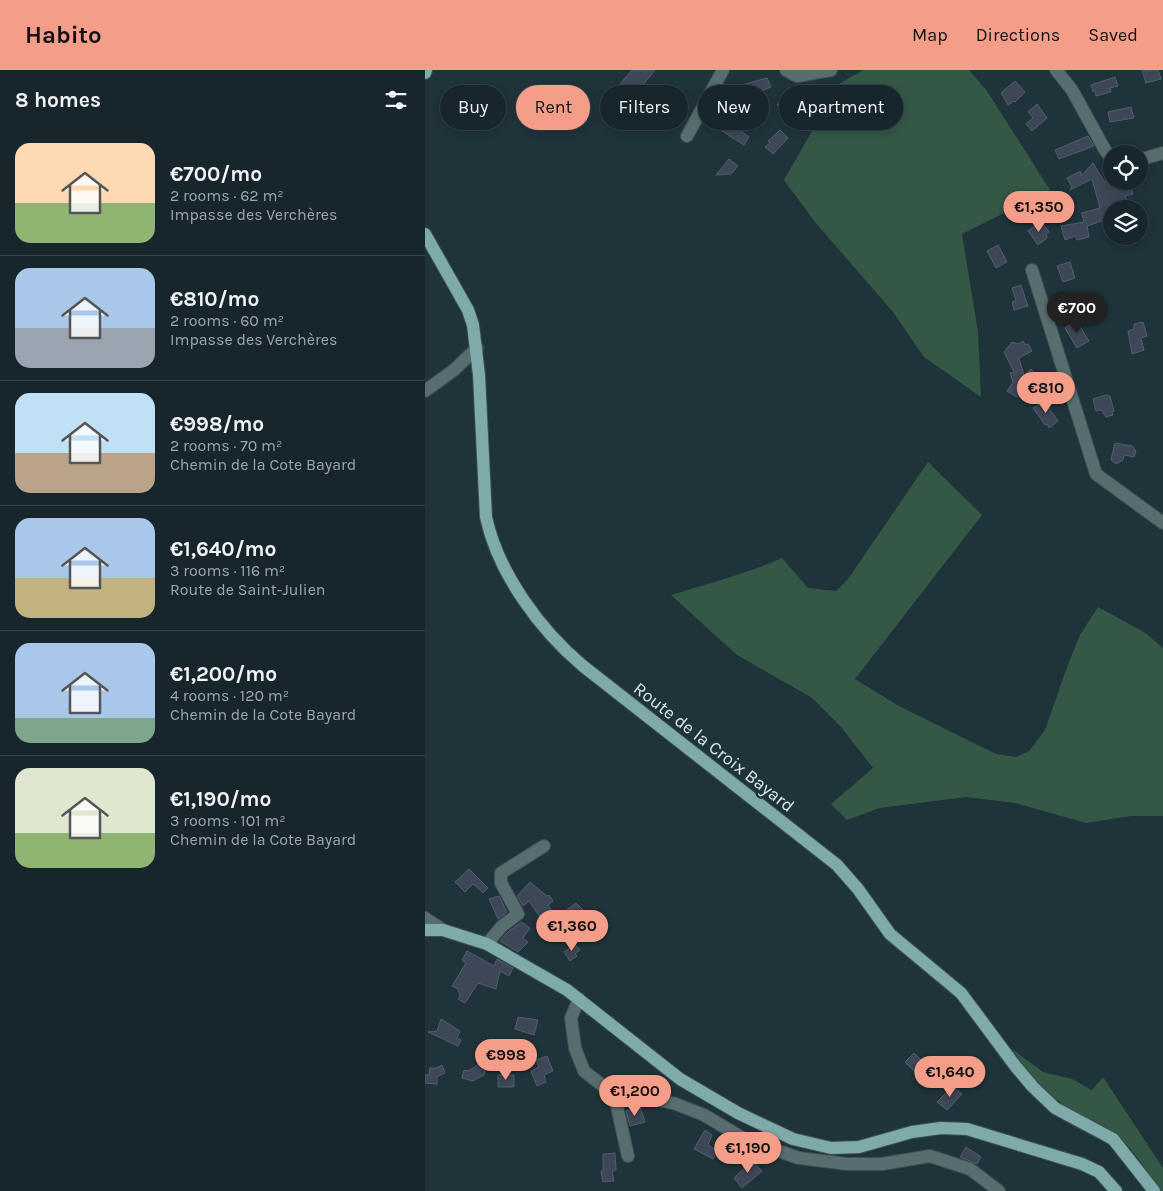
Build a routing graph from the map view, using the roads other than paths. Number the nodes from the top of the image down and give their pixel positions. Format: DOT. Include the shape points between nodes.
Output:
graph roads {
  1 [pos="723,70"];
  2 [pos="786,70"];
  3 [pos="831,70"];
  4 [pos="1056,70"];
  5 [pos="687,136"];
  6 [pos="1103,146"];
  7 [pos="1163,153"];
  8 [pos="1148,157"];
  9 [pos="425,234"];
  10 [pos="1032,270"];
  11 [pos="477,348"];
  12 [pos="425,391"];
  13 [pos="1163,523"];
  14 [pos="543,846"];
  15 [pos="425,918"];
  16 [pos="425,930"];
  17 [pos="443,930"];
  18 [pos="487,944"];
  19 [pos="579,999"];
  20 [pos="613,1089"];
  21 [pos="628,1156"];
  22 [pos="999,1191"];
  23 [pos="1116,1191"];
  24 [pos="1154,1191"];
  1 -- 5 [label="street"];
  2 -- 3 [label="street" via="797,76"];
  4 -- 6 [label="street" via="1072,90"];
  7 -- 8 [label="street"];
  9 -- 11 [label="main road, Route de la Croix Bayard" via="468,310"];
  10 -- 13 [label="street" via="1095,474"];
  11 -- 12 [label="street"];
  11 -- 24 [label="main road, Route de la Croix Bayard" via="489,533 504,568 548,634 583,666 837,865 858,888 890,934 961,993 1033,1086 1055,1108 1113,1139"];
  14 -- 18 [label="street" via="501,873 501,883 518,914 502,926"];
  15 -- 17 [label="street"];
  16 -- 17 [label="main road"];
  17 -- 18 [label="main road"];
  18 -- 19 [label="main road"];
  19 -- 20 [label="street" via="571,1018 575,1048 584,1071 603,1086"];
  19 -- 23 [label="main road" via="680,1079 738,1113 793,1139 831,1148 859,1147 912,1132 967,1129 1082,1164 1099,1172"];
  20 -- 21 [label="street"];
  20 -- 22 [label="street" via="676,1104 704,1115 745,1140 799,1158 847,1164 882,1164 930,1156 970,1169"];
}
